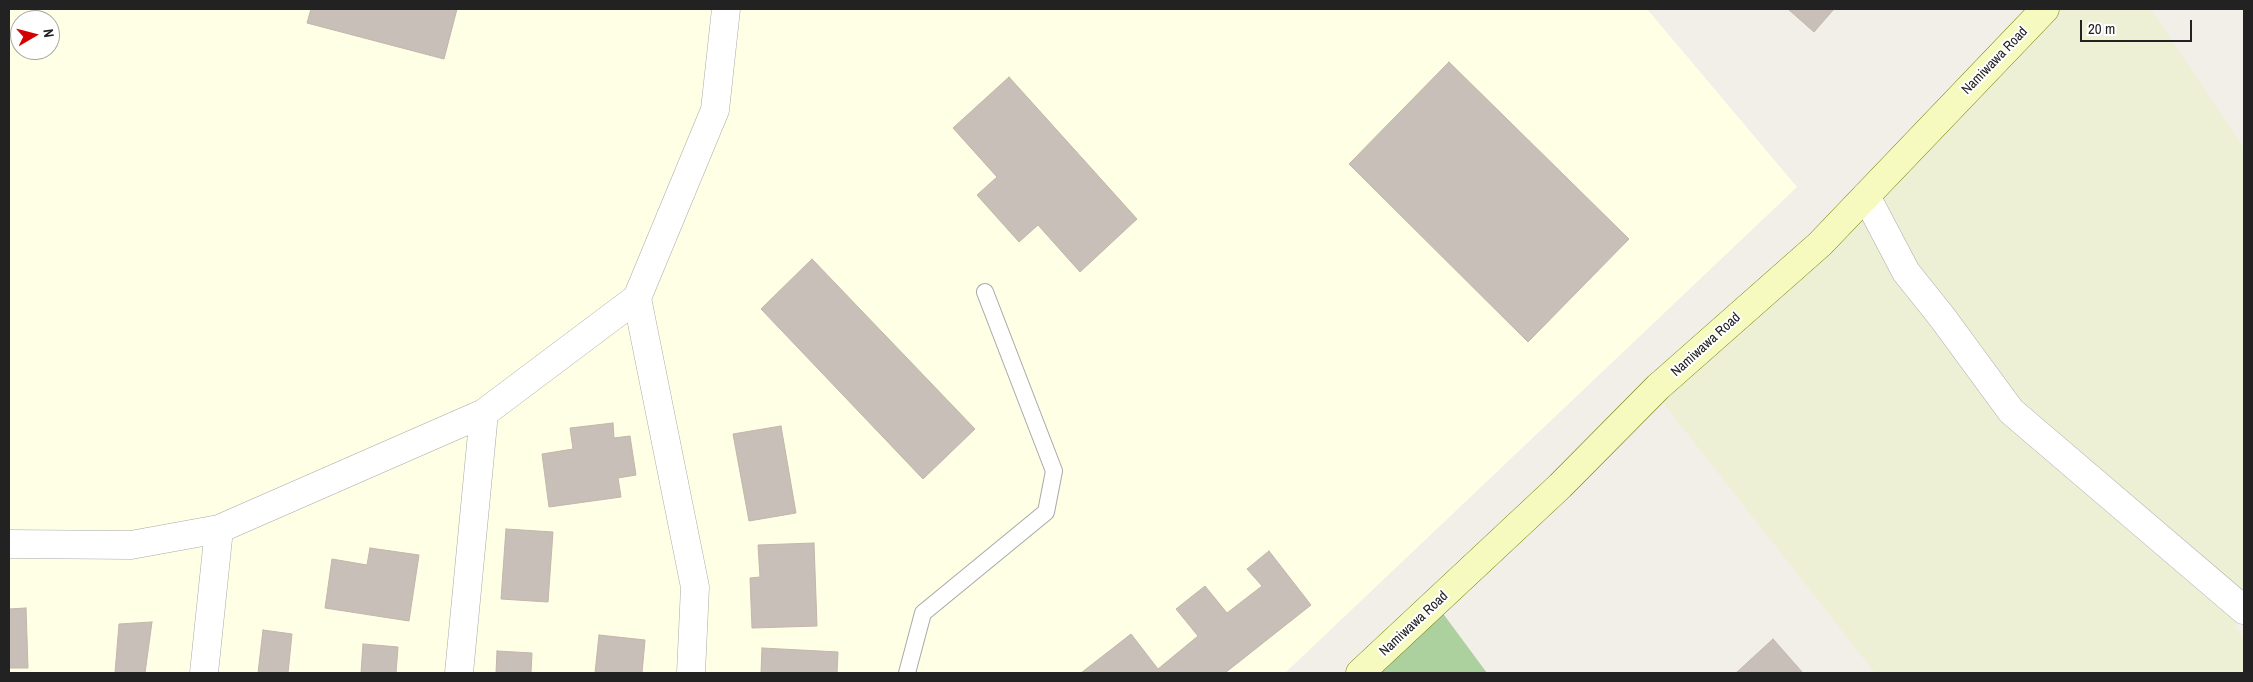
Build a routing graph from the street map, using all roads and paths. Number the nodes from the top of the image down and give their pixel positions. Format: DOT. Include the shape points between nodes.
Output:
graph roads {
  1 [pos="726,9"];
  2 [pos="2045,9"];
  3 [pos="1866,196"];
  4 [pos="985,292"];
  5 [pos="637,298"];
  6 [pos="484,413"];
  7 [pos="219,530"];
  8 [pos="9,544"];
  9 [pos="2244,610"];
  10 [pos="204,673"];
  11 [pos="459,673"];
  12 [pos="691,673"];
  13 [pos="906,673"];
  14 [pos="1360,673"];
  1 -- 5 [label="street" via="715,110"];
  2 -- 3 [label="street, Namiwawa Road"];
  3 -- 9 [label="street" via="1906,272 2011,411"];
  3 -- 14 [label="street, Namiwawa Road" via="1820,244 1658,387 1554,492"];
  4 -- 13 [label="lane" via="1054,471 1046,512 923,614"];
  5 -- 6 [label="street"];
  5 -- 12 [label="street" via="695,587"];
  6 -- 7 [label="street"];
  6 -- 11 [label="street"];
  7 -- 8 [label="street" via="131,546"];
  7 -- 10 [label="street"];
}
